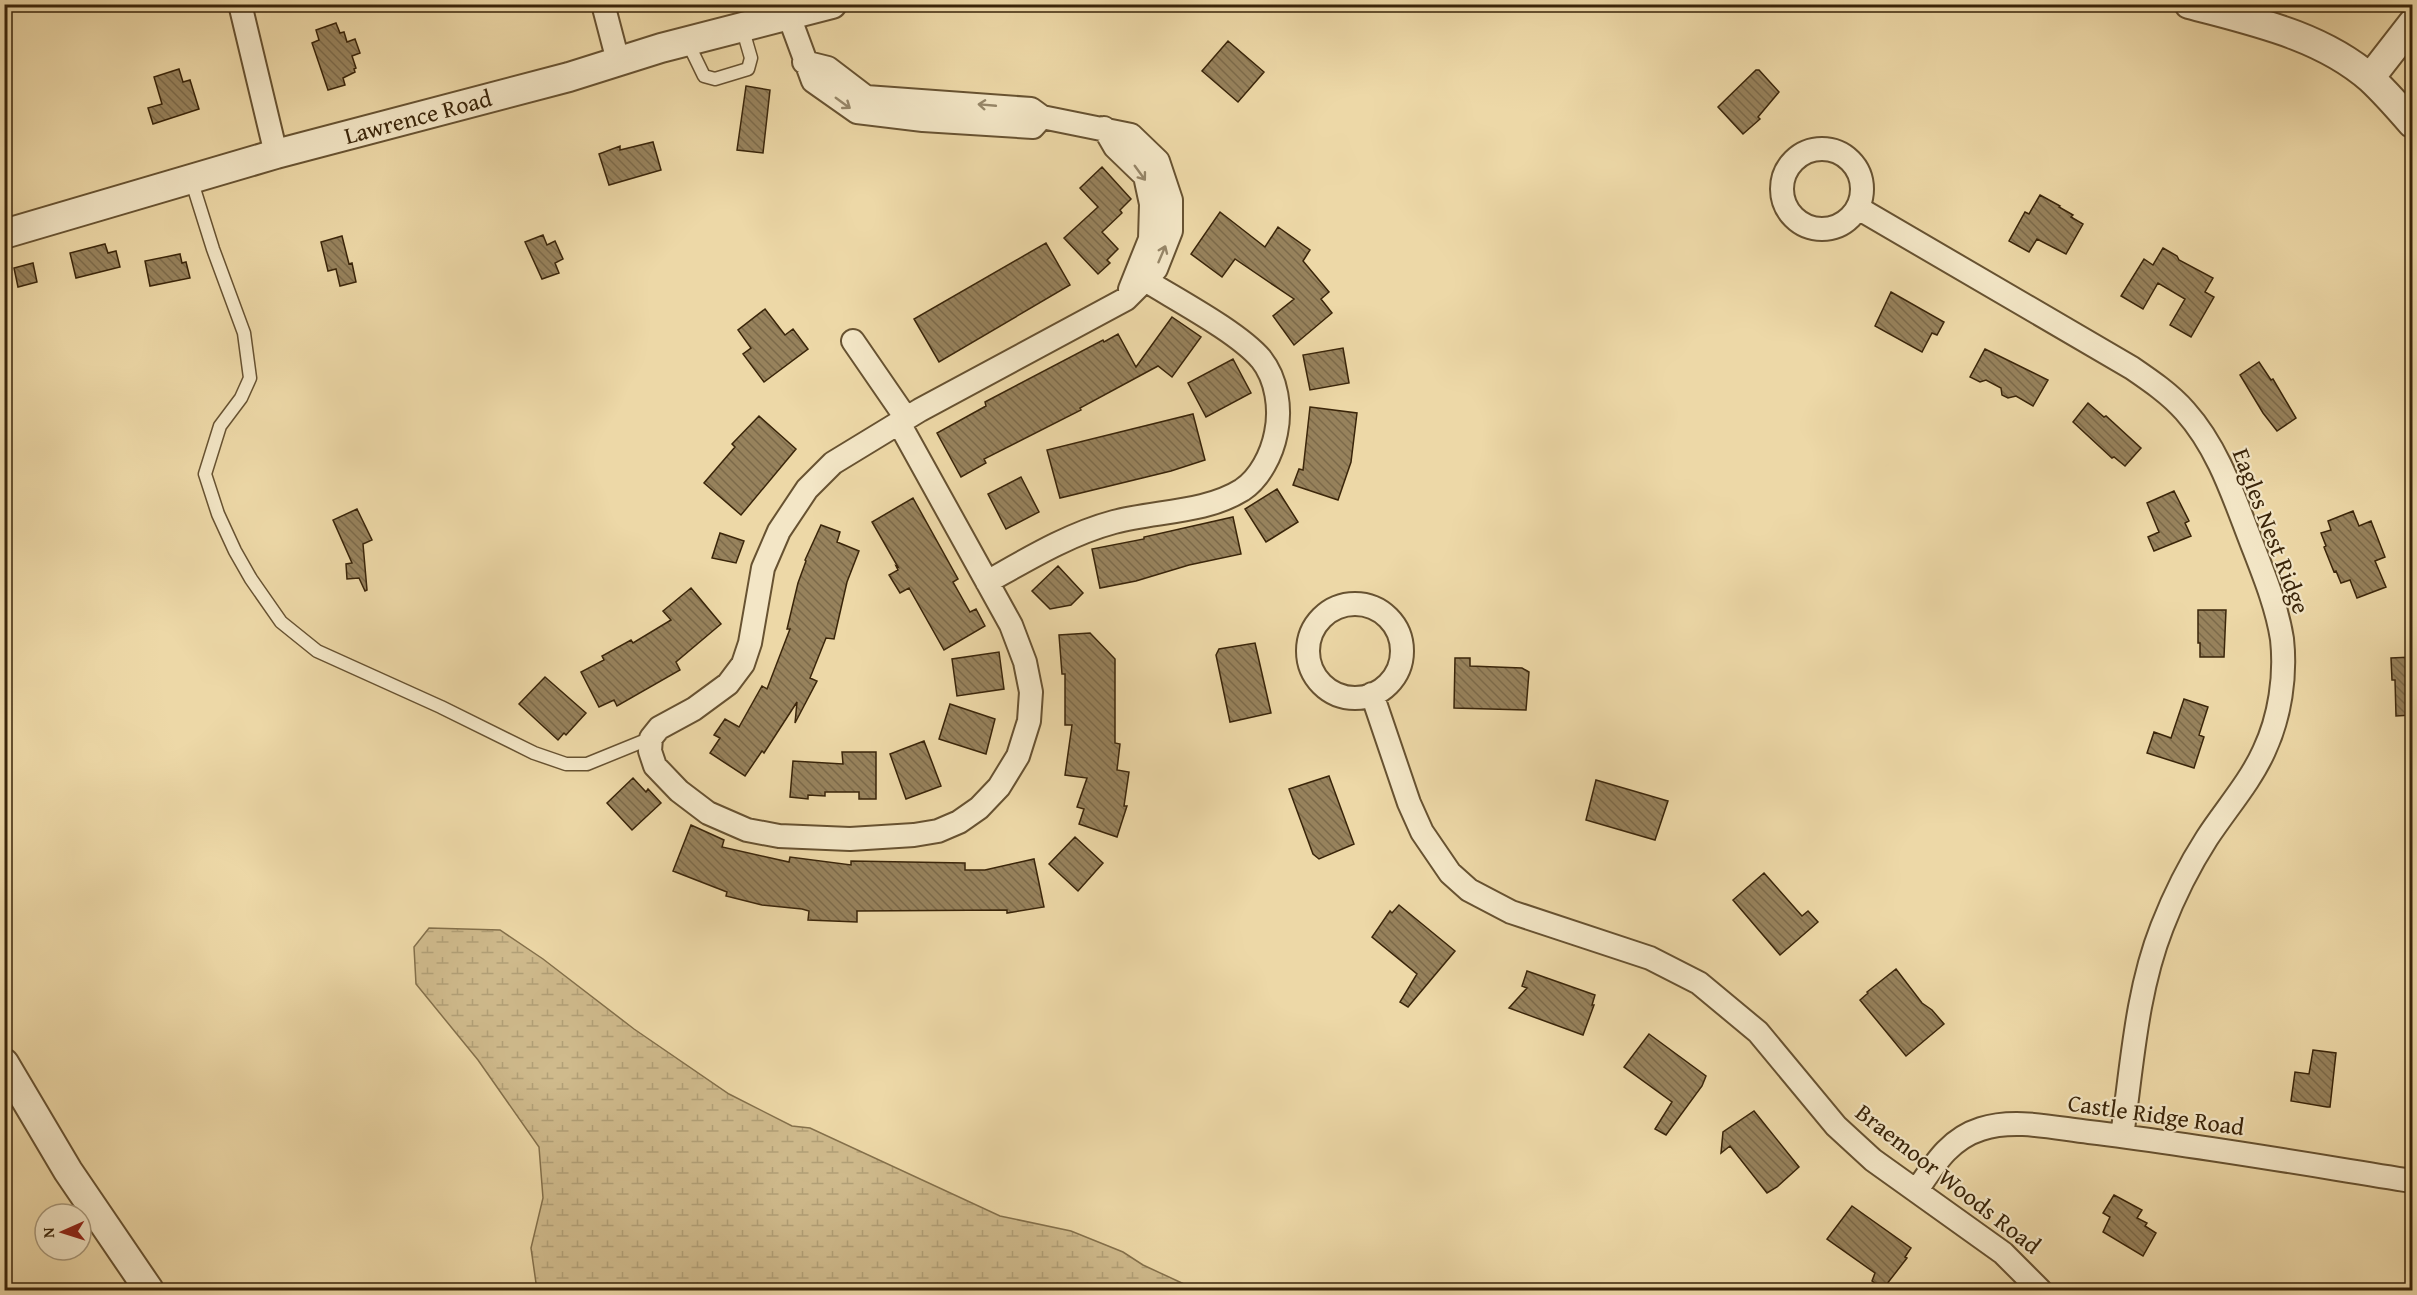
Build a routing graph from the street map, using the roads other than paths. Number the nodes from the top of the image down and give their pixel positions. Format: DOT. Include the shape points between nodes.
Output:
graph roads {
  1 [pos="240,4"];
  2 [pos="603,4"];
  3 [pos="832,4"];
  4 [pos="2189,4"];
  5 [pos="789,16"];
  6 [pos="2412,24"];
  7 [pos="742,27"];
  8 [pos="687,41"];
  9 [pos="618,61"];
  10 [pos="2370,78"];
  11 [pos="2412,123"];
  12 [pos="1104,128"];
  13 [pos="276,154"];
  14 [pos="191,179"];
  15 [pos="1858,208"];
  16 [pos="4,234"];
  17 [pos="1144,280"];
  18 [pos="1126,299"];
  19 [pos="853,341"];
  20 [pos="903,421"];
  21 [pos="987,582"];
  22 [pos="1372,694"];
  23 [pos="651,738"];
  24 [pos="4,1063"];
  25 [pos="2122,1136"];
  26 [pos="2412,1181"];
  27 [pos="1917,1190"];
  28 [pos="149,1290"];
  29 [pos="2040,1290"];
  1 -- 13 [label="street"];
  2 -- 9 [label="street"];
  3 -- 5 [label="street, Lawrence Road"];
  4 -- 10 [label="street" via="2302,37"];
  5 -- 7 [label="street, Lawrence Road"];
  5 -- 12 [label="street" via="813,81 856,112 1033,127 1042,117"];
  6 -- 10 [label="street"];
  7 -- 8 [label="street, Lawrence Road"];
  7 -- 8 [label="lane" via="751,58 748,69 715,79 704,76"];
  8 -- 9 [label="street, Lawrence Road"];
  9 -- 13 [label="street, Lawrence Road"];
  10 -- 11 [label="street"];
  17 -- 12 [label="street, one-way" via="1156,269 1168,240 1171,200 1158,161 1131,135"];
  12 -- 18 [label="street, one-way" via="1115,147 1145,176 1151,204 1150,239"];
  13 -- 14 [label="street, Lawrence Road"];
  14 -- 16 [label="street, Lawrence Road"];
  14 -- 23 [label="lane" via="244,333 250,378 220,426 205,474 235,551 281,622 317,651 534,753 566,764 587,764"];
  15 -- 25 [label="street, Eagles Nest Ridge" via="2132,368 2168,394 2214,453 2276,613 2283,666 2274,725 2264,751 2191,864 2161,928 2140,1012"];
  17 -- 18 [label="street"];
  17 -- 21 [label="street" via="1247,345 1262,360 1271,377 1279,419 1268,458 1256,477 1218,501 1086,531"];
  18 -- 20 [label="street"];
  19 -- 20 [label="street"];
  20 -- 21 [label="street"];
  20 -- 23 [label="street" via="833,463 807,489 779,531 763,568 743,664 728,684 659,728"];
  21 -- 23 [label="street" via="1011,625 1025,662 1031,692 1029,721 1018,756 999,787 959,822 914,836 850,839 779,836 747,830 708,813 679,791 655,766"];
  22 -- 22 [label="street" via="1382,690 1395,675 1402,654 1399,633 1378,609 1357,603 1339,606 1322,616 1312,632 1308,651 1312,670 1323,685 1339,695 1360,698"];
  22 -- 27 [label="street, Braemoor Woods Road" via="1409,803 1422,832 1450,873 1476,894 1511,912 1650,958 1699,982 1758,1032 1853,1143"];
  24 -- 28 [label="street" via="68,1171"];
  25 -- 26 [label="street, Castle Ridge Road"];
  25 -- 27 [label="street, Castle Ridge Road" via="2022,1125 1986,1127 1966,1135 1943,1152"];
  27 -- 29 [label="street, Braemoor Woods Road" via="2003,1253"];
}
